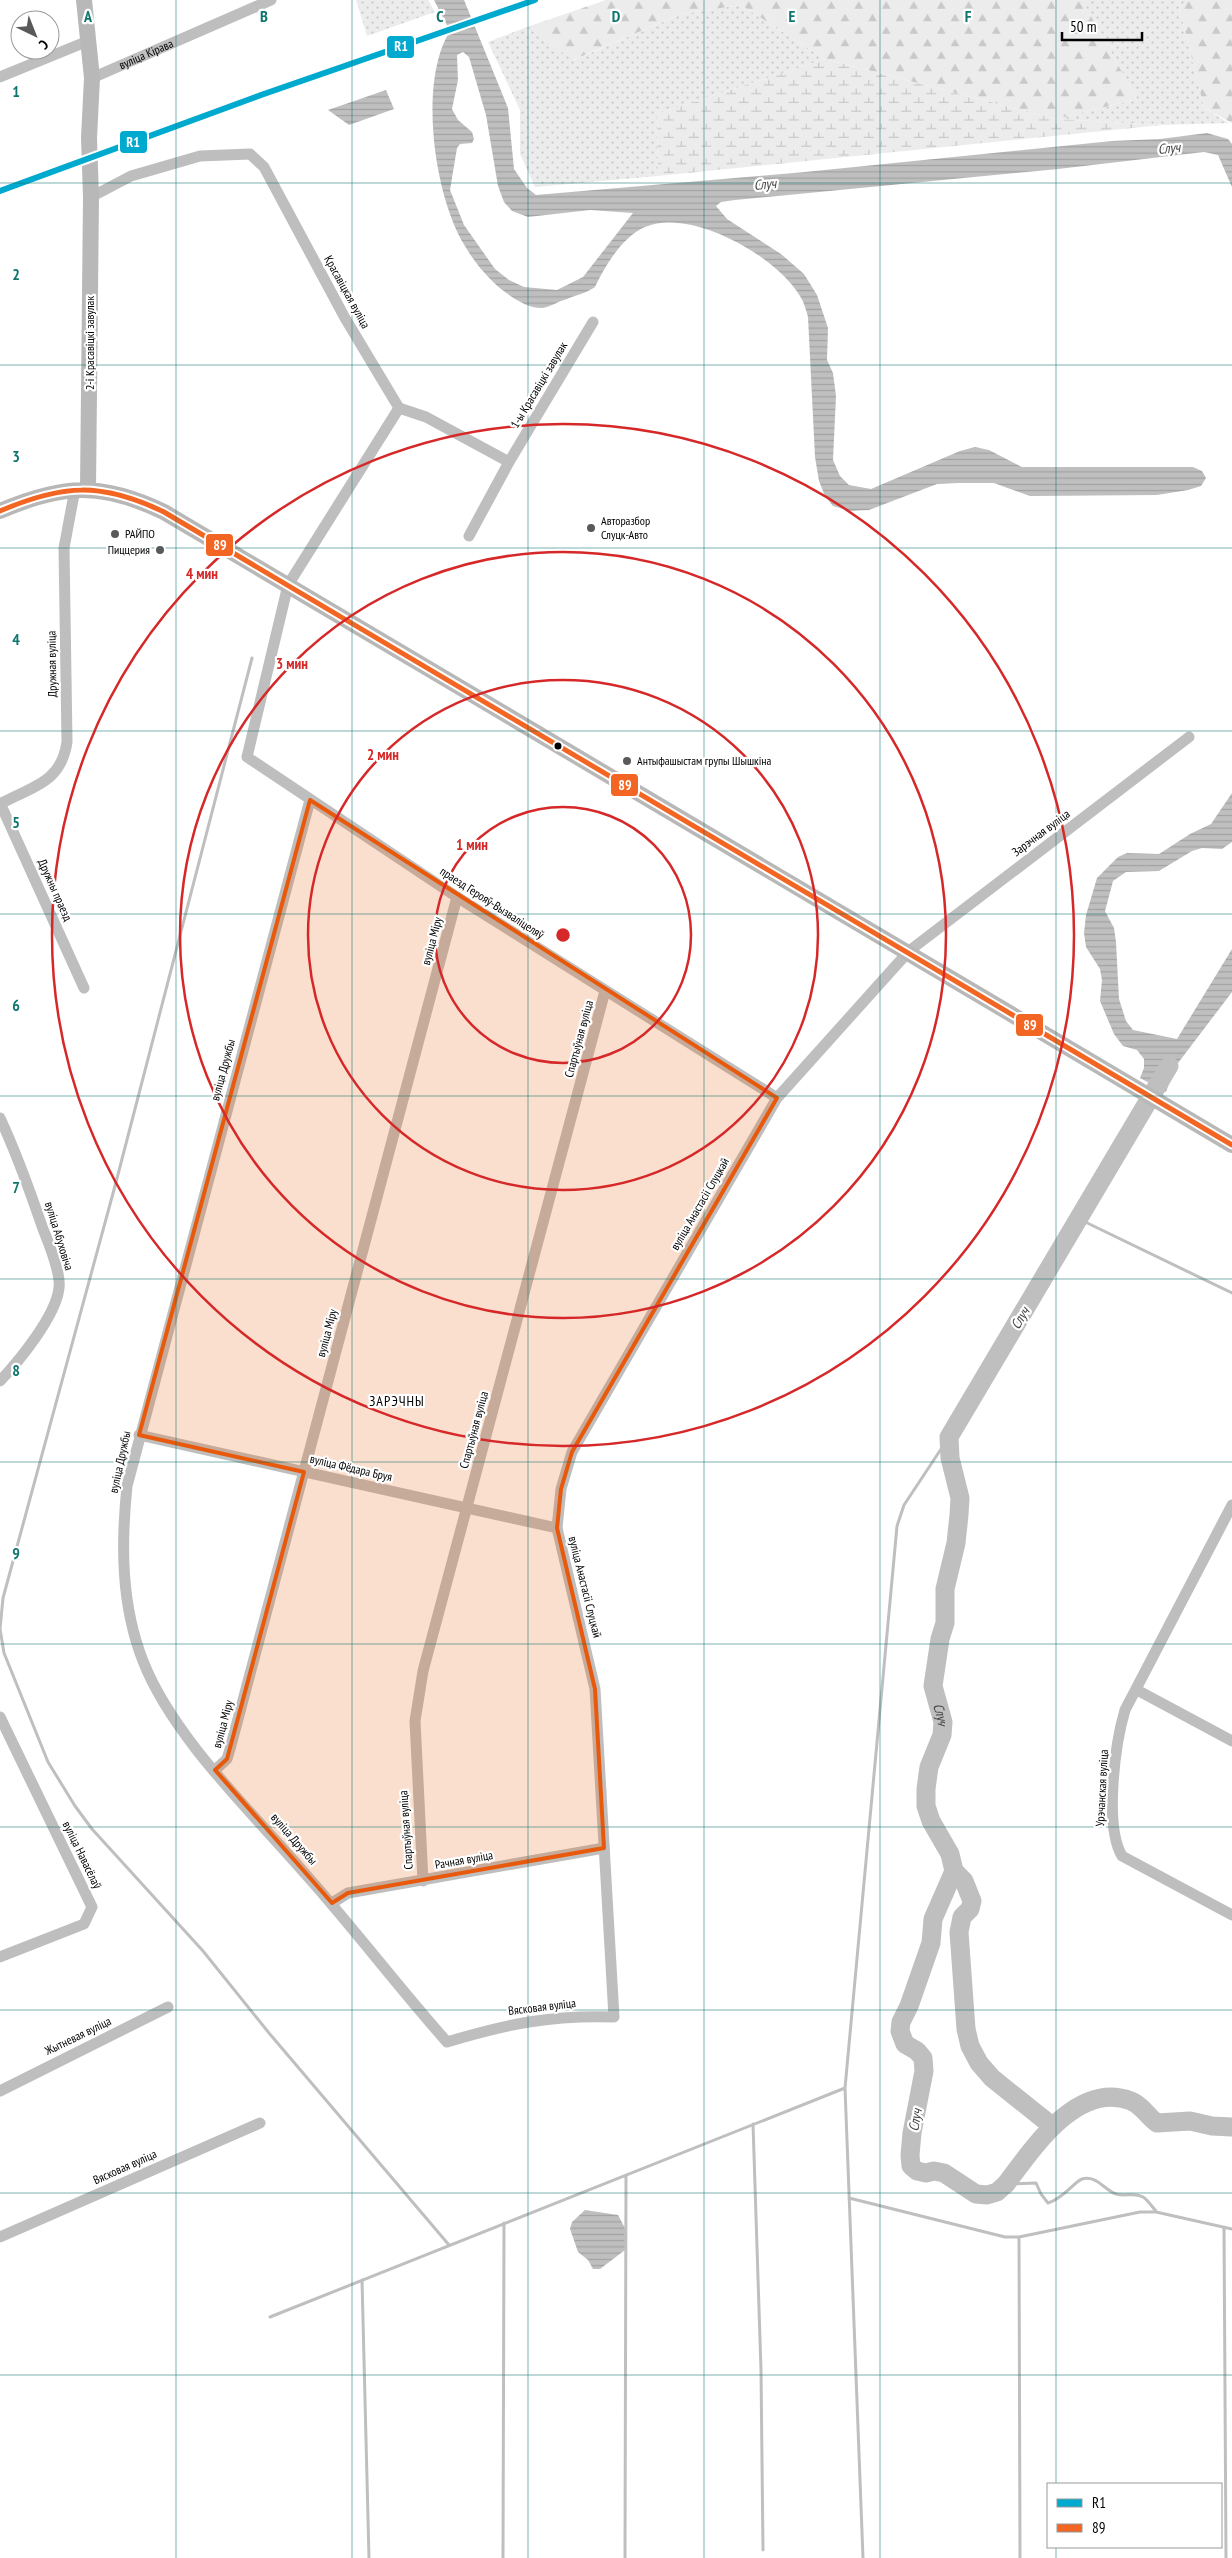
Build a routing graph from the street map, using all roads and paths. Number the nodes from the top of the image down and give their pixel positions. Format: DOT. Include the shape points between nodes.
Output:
graph roads {
  1 [pos="84,0"];
  2 [pos="271,0"];
  3 [pos="88,41"];
  4 [pos="0,77"];
  5 [pos="92,78"];
  6 [pos="91,197"];
  7 [pos="593,322"];
  8 [pos="399,408"];
  9 [pos="509,462"];
  10 [pos="81,489"];
  11 [pos="0,511"];
  12 [pos="469,536"];
  13 [pos="288,584"];
  14 [pos="1189,737"];
  15 [pos="310,800"];
  16 [pos="0,804"];
  17 [pos="457,897"];
  18 [pos="909,952"];
  19 [pos="84,988"];
  20 [pos="605,992"];
  21 [pos="776,1098"];
  22 [pos="0,1118"];
  23 [pos="1232,1144"];
  24 [pos="0,1381"];
  25 [pos="140,1435"];
  26 [pos="304,1472"];
  27 [pos="1232,1505"];
  28 [pos="468,1509"];
  29 [pos="557,1528"];
  30 [pos="1137,1690"];
  31 [pos="0,1717"];
  32 [pos="1232,1741"];
  33 [pos="215,1770"];
  34 [pos="604,1848"];
  35 [pos="423,1881"];
  36 [pos="332,1903"];
  37 [pos="1232,1914"];
  38 [pos="0,1957"];
  39 [pos="168,2007"];
  40 [pos="614,2017"];
  41 [pos="447,2042"];
  42 [pos="0,2090"];
  43 [pos="260,2123"];
  44 [pos="0,2237"];
  1 -- 3 [label="main road"];
  2 -- 5 [label="street, вуліца Кірава"];
  3 -- 4 [label="street"];
  3 -- 5 [label="main road"];
  5 -- 6 [label="main road, 2-і Красавіцкі завулак"];
  6 -- 8 [label="street, Красавіцкая вуліца" via="131,176 200,156 250,154 255,157 264,167 345,318"];
  6 -- 10 [label="main road, 2-і Красавіцкі завулак"];
  7 -- 9 [label="street, 1-ы Красавіцкі завулак"];
  8 -- 9 [label="street" via="426,417"];
  8 -- 13 [label="street"];
  9 -- 12 [label="street, 1-ы Красавіцкі завулак"];
  10 -- 11 [label="main road" via="33,499"];
  10 -- 13 [label="main road" via="122,495 149,505"];
  10 -- 16 [label="street, Дружная вуліца" via="64,548 64,759 55,775"];
  13 -- 15 [label="street, праезд Герояў-Вызваліцеляў" via="247,757"];
  13 -- 18 [label="main road"];
  14 -- 18 [label="street, Зарэчная вуліца"];
  15 -- 17 [label="street, праезд Герояў-Вызваліцеляў"];
  15 -- 25 [label="street, вуліца Дружбы"];
  16 -- 19 [label="street, Дружны праезд"];
  17 -- 20 [label="street, праезд Герояў-Вызваліцеляў"];
  17 -- 26 [label="street, вуліца Міру"];
  18 -- 21 [label="street, Зарэчная вуліца"];
  18 -- 23 [label="main road"];
  20 -- 21 [label="street, праезд Герояў-Вызваліцеляў"];
  20 -- 28 [label="street, Спартыўная вуліца"];
  21 -- 29 [label="street, вуліца Анастасіі Слуцкай" via="572,1452 561,1489"];
  22 -- 24 [label="street, вуліца Абуховіча" via="15,1149 60,1286 44,1324"];
  25 -- 26 [label="street, вуліца Фёдара Бруя"];
  25 -- 33 [label="street, вуліца Дружбы" via="127,1486 122,1529 130,1620 143,1661 162,1701"];
  26 -- 28 [label="street, вуліца Фёдара Бруя"];
  26 -- 33 [label="street, вуліца Міру" via="227,1759"];
  27 -- 30 [label="street, Урэчанская вуліца"];
  28 -- 29 [label="street, вуліца Фёдара Бруя"];
  28 -- 35 [label="street, Спартыўная вуліца" via="423,1671 415,1721"];
  29 -- 34 [label="street, вуліца Анастасіі Слуцкай" via="595,1689"];
  30 -- 32 [label="street"];
  30 -- 37 [label="street, Урэчанская вуліца" via="1125,1710 1118,1734 1113,1812 1117,1847 1122,1856"];
  31 -- 38 [label="street, вуліца Навасёлаў" via="92,1906 84,1924"];
  33 -- 36 [label="street, вуліца Дружбы"];
  34 -- 35 [label="street, Рачная вуліца"];
  34 -- 40 [label="street, вуліца Анастасіі Слуцкай"];
  35 -- 36 [label="street, Рачная вуліца" via="348,1893"];
  36 -- 41 [label="street, вуліца Дружбы"];
  39 -- 42 [label="street, Жытневая вуліца"];
  40 -- 41 [label="street, Вясковая вуліца" via="528,2020"];
  43 -- 44 [label="street, Вясковая вуліца"];
}
